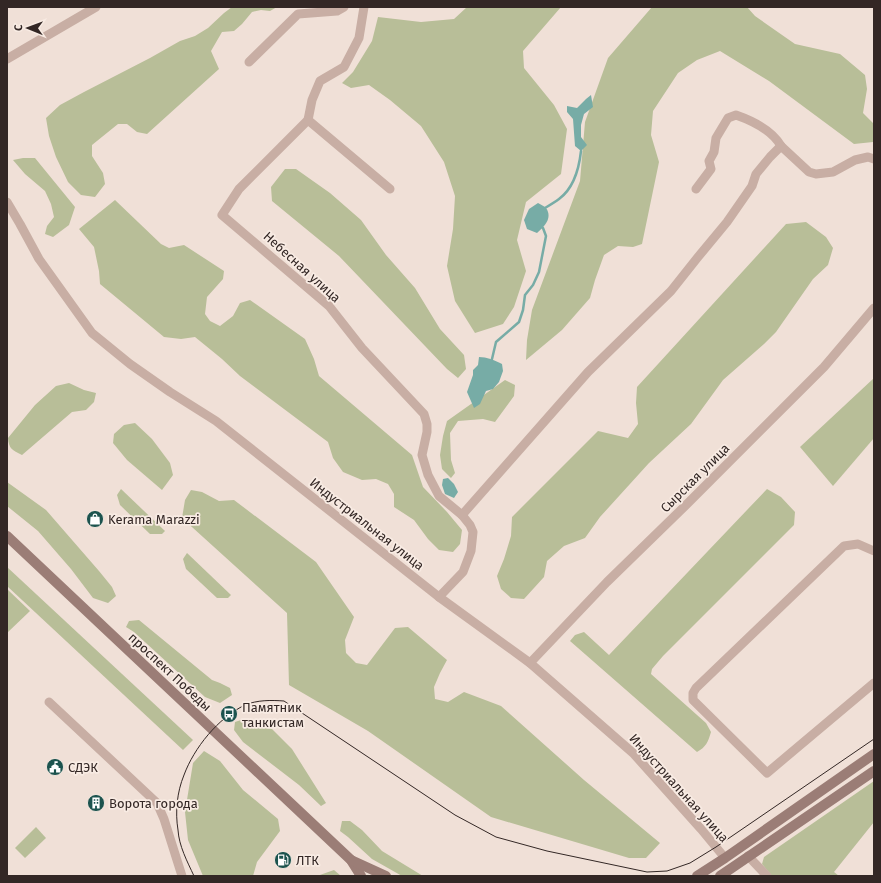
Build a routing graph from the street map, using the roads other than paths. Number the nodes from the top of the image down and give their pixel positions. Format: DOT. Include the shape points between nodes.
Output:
graph roads {
  1 [pos="96,7"];
  2 [pos="344,7"];
  3 [pos="364,7"];
  4 [pos="7,59"];
  5 [pos="249,62"];
  6 [pos="308,120"];
  7 [pos="781,146"];
  8 [pos="874,159"];
  9 [pos="390,189"];
  10 [pos="696,189"];
  11 [pos="7,202"];
  12 [pos="874,308"];
  13 [pos="462,515"];
  14 [pos="7,536"];
  15 [pos="874,551"];
  16 [pos="439,597"];
  17 [pos="530,663"];
  18 [pos="874,683"];
  19 [pos="49,702"];
  20 [pos="874,754"];
  21 [pos="874,771"];
  22 [pos="748,856"];
  23 [pos="725,858"];
  24 [pos="351,860"];
  25 [pos="182,876"];
  26 [pos="361,876"];
  27 [pos="386,876"];
  28 [pos="697,876"];
  29 [pos="720,876"];
  30 [pos="767,876"];
  1 -- 4 [label="street"];
  2 -- 5 [label="street" via="338,11 298,14"];
  3 -- 6 [label="street" via="359,38 344,67 320,81 312,100"];
  6 -- 9 [label="street"];
  6 -- 13 [label="street, Небесная улица" via="239,188 222,215 329,306 362,348 424,414 427,432 422,455 428,475 439,496"];
  7 -- 8 [label="street" via="809,172 816,174 833,172 855,160 868,157"];
  7 -- 10 [label="street" via="777,139 747,119 736,114 728,118 716,138 714,152 709,161 711,168"];
  7 -- 13 [label="street" via="756,174 752,186 727,222 671,291 588,372"];
  11 -- 16 [label="street, Индустриальная улица" via="39,259 92,333 158,384 216,421"];
  12 -- 17 [label="street, Сырская улица" via="824,367 607,582"];
  13 -- 16 [label="street, Небесная улица" via="473,532 471,551 463,572"];
  14 -- 24 [label="main road, проспект Победы"];
  15 -- 18 [label="street" via="858,544 844,546 696,688 693,700 767,773"];
  16 -- 17 [label="street, Индустриальная улица"];
  17 -- 23 [label="street, Индустриальная улица" via="633,753"];
  19 -- 25 [label="street" via="157,803"];
  20 -- 23 [label="main road"];
  21 -- 22 [label="main road"];
  22 -- 29 [label="main road"];
  22 -- 30 [label="street"];
  23 -- 28 [label="main road"];
  24 -- 26 [label="main road"];
  24 -- 27 [label="main road"];
}
